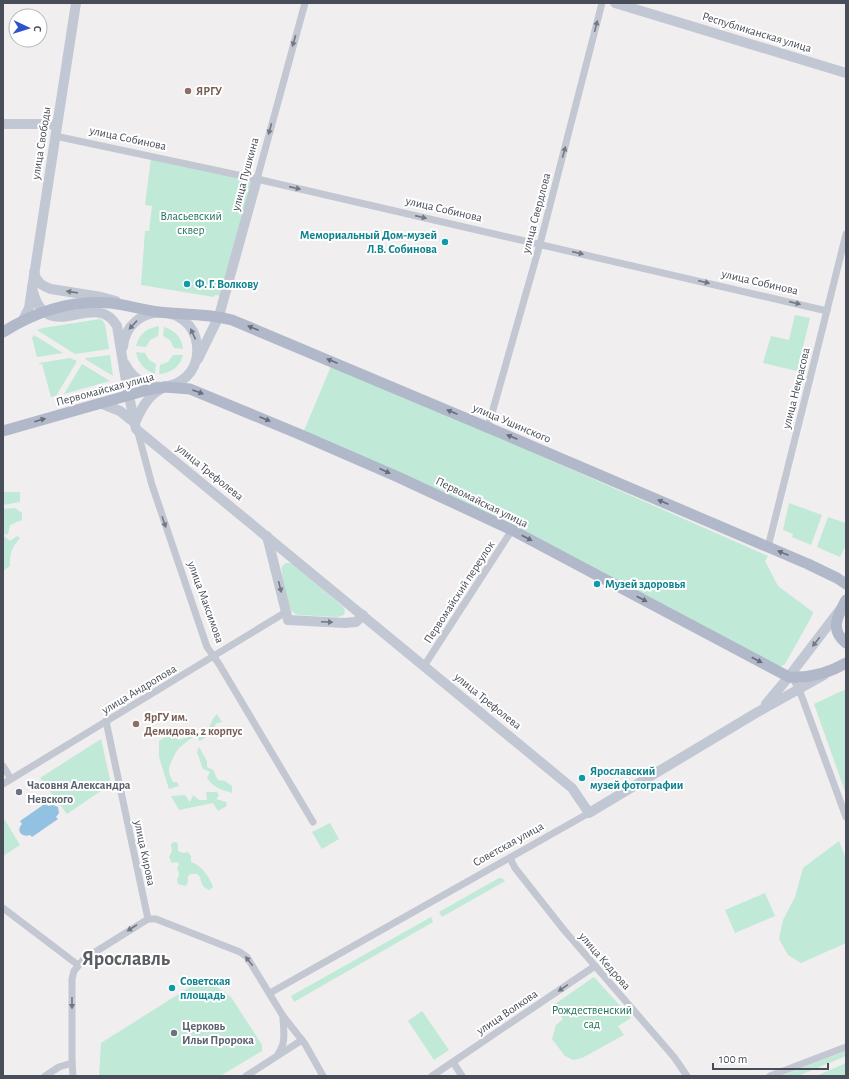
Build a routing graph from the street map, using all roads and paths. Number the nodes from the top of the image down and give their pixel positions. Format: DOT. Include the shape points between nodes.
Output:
graph roads {
  1 [pos="76,3"];
  2 [pos="305,3"];
  3 [pos="602,3"];
  4 [pos="615,3"];
  5 [pos="846,73"];
  6 [pos="3,124"];
  7 [pos="57,125"];
  8 [pos="55,136"];
  9 [pos="257,179"];
  10 [pos="846,234"];
  11 [pos="540,244"];
  12 [pos="34,272"];
  13 [pos="32,287"];
  14 [pos="123,305"];
  15 [pos="827,311"];
  16 [pos="42,312"];
  17 [pos="161,312"];
  18 [pos="219,316"];
  19 [pos="23,320"];
  20 [pos="3,332"];
  21 [pos="123,357"];
  22 [pos="191,371"];
  23 [pos="165,387"];
  24 [pos="128,394"];
  25 [pos="100,403"];
  26 [pos="136,426"];
  27 [pos="488,427"];
  28 [pos="3,431"];
  29 [pos="512,530"];
  30 [pos="267,536"];
  31 [pos="768,548"];
  32 [pos="296,559"];
  33 [pos="276,572"];
  34 [pos="843,580"];
  35 [pos="843,606"];
  36 [pos="363,615"];
  37 [pos="287,616"];
  38 [pos="845,643"];
  39 [pos="213,656"];
  40 [pos="846,663"];
  41 [pos="424,666"];
  42 [pos="831,671"];
  43 [pos="789,677"];
  44 [pos="799,689"];
  45 [pos="756,713"];
  46 [pos="106,721"];
  47 [pos="3,766"];
  48 [pos="11,779"];
  49 [pos="3,784"];
  50 [pos="589,814"];
  51 [pos="846,817"];
  52 [pos="313,822"];
  53 [pos="510,858"];
  54 [pos="3,908"];
  55 [pos="148,919"];
  56 [pos="78,965"];
  57 [pos="595,966"];
  58 [pos="270,993"];
  59 [pos="283,1016"];
  60 [pos="302,1040"];
  61 [pos="846,1047"];
  62 [pos="273,1059"];
  63 [pos="452,1062"];
  64 [pos="72,1063"];
  65 [pos="45,1076"];
  66 [pos="73,1076"];
  67 [pos="246,1076"];
  68 [pos="323,1076"];
  69 [pos="432,1076"];
  70 [pos="462,1076"];
  71 [pos="686,1076"];
  72 [pos="770,1076"];
  1 -- 7 [label="street, улица Свободы"];
  2 -- 9 [label="street, улица Пушкина, one-way"];
  11 -- 3 [label="street, улица Свердлова, one-way"];
  4 -- 5 [label="street, Республиканская улица"];
  6 -- 7 [label="street"];
  7 -- 8 [label="street, улица Свободы"];
  8 -- 9 [label="street, улица Собинова"];
  8 -- 12 [label="street, улица Свободы"];
  9 -- 11 [label="street, улица Собинова, one-way"];
  9 -- 18 [label="street, улица Пушкина"];
  10 -- 15 [label="street, улица Некрасова"];
  11 -- 15 [label="street, улица Собинова, one-way"];
  11 -- 27 [label="street, улица Свердлова"];
  12 -- 13 [label="street, улица Свободы"];
  14 -- 12 [label="street, one-way" via="114,300 45,287 37,281"];
  13 -- 16 [label="street, улица Свободы"];
  13 -- 19 [label="street, улица Свободы" via="29,308"];
  14 -- 16 [label="main road, улица Ушинского" via="77,304"];
  14 -- 17 [label="main road, улица Ушинского"];
  15 -- 31 [label="street, улица Некрасова"];
  16 -- 19 [label="main road, улица Ушинского"];
  16 -- 21 [label="street, улица Максимова" via="54,317 97,312 109,316 117,326"];
  17 -- 18 [label="main road, улица Ушинского"];
  17 -- 21 [label="street, one-way" via="145,316 132,324 124,338"];
  22 -- 17 [label="street, one-way" via="197,354 193,333 178,317"];
  18 -- 22 [label="street, улица Пушкина"];
  27 -- 18 [label="main road, улица Ушинского, one-way"];
  19 -- 20 [label="main road, улица Ушинского"];
  21 -- 23 [label="street" via="130,372 140,382 152,387"];
  21 -- 24 [label="street, улица Максимова"];
  22 -- 23 [label="street" via="180,382"];
  23 -- 24 [label="main road, Первомайская улица"];
  23 -- 26 [label="street" via="148,400 140,412"];
  23 -- 29 [label="main road, Первомайская улица, one-way" via="190,389 210,396 398,477"];
  24 -- 25 [label="main road, Первомайская улица"];
  24 -- 26 [label="street, улица Максимова"];
  25 -- 26 [label="street, улица Трефолева" via="120,410"];
  28 -- 25 [label="main road, Первомайская улица, one-way"];
  26 -- 30 [label="street, улица Трефолева"];
  26 -- 39 [label="street, улица Максимова, one-way" via="152,485 207,647"];
  31 -- 27 [label="main road, улица Ушинского, one-way"];
  29 -- 41 [label="street, Первомайский переулок"];
  29 -- 43 [label="main road, Первомайская улица, one-way"];
  30 -- 32 [label="street, улица Трефолева"];
  30 -- 33 [label="street"];
  34 -- 31 [label="main road, улица Ушинского, one-way"];
  32 -- 33 [label="street" via="282,558"];
  32 -- 36 [label="street, улица Трефолева"];
  33 -- 37 [label="street, one-way"];
  35 -- 38 [label="main road" via="837,617 836,626"];
  35 -- 43 [label="street, Советская улица, one-way"];
  37 -- 36 [label="street, one-way" via="345,623 356,622"];
  36 -- 41 [label="street, улица Трефолева"];
  37 -- 39 [label="street, улица Андропова" via="275,619"];
  39 -- 46 [label="street, улица Андропова"];
  39 -- 52 [label="street, улица Максимова"];
  40 -- 42 [label="main road"];
  41 -- 50 [label="street, улица Трефолева" via="572,788"];
  42 -- 43 [label="main road"];
  42 -- 44 [label="street, Советская улица"];
  43 -- 44 [label="street, Первомайская улица"];
  43 -- 45 [label="street, Советская улица"];
  44 -- 45 [label="street, Советская улица"];
  44 -- 51 [label="street, Первомайская улица"];
  45 -- 50 [label="street, Советская улица"];
  46 -- 48 [label="street, улица Андропова"];
  46 -- 55 [label="street, улица Кирова"];
  47 -- 48 [label="street"];
  48 -- 49 [label="street, улица Андропова"];
  50 -- 53 [label="street, Советская улица"];
  53 -- 57 [label="street, улица Кедрова" via="536,895"];
  53 -- 58 [label="street, Советская улица"];
  54 -- 56 [label="street"];
  55 -- 56 [label="street, one-way"];
  58 -- 55 [label="street, one-way" via="247,957 240,952 164,921"];
  56 -- 64 [label="street, one-way" via="72,979"];
  57 -- 63 [label="street, улица Волкова, one-way"];
  57 -- 71 [label="street, улица Кедрова" via="674,1057"];
  58 -- 59 [label="street"];
  59 -- 60 [label="street"];
  59 -- 62 [label="street" via="283,1043 280,1052"];
  60 -- 62 [label="street"];
  60 -- 68 [label="street"];
  61 -- 72 [label="street"];
  62 -- 67 [label="street"];
  63 -- 69 [label="street, улица Волкова"];
  63 -- 70 [label="street"];
  64 -- 65 [label="street" via="59,1067"];
  64 -- 66 [label="street"];
}
